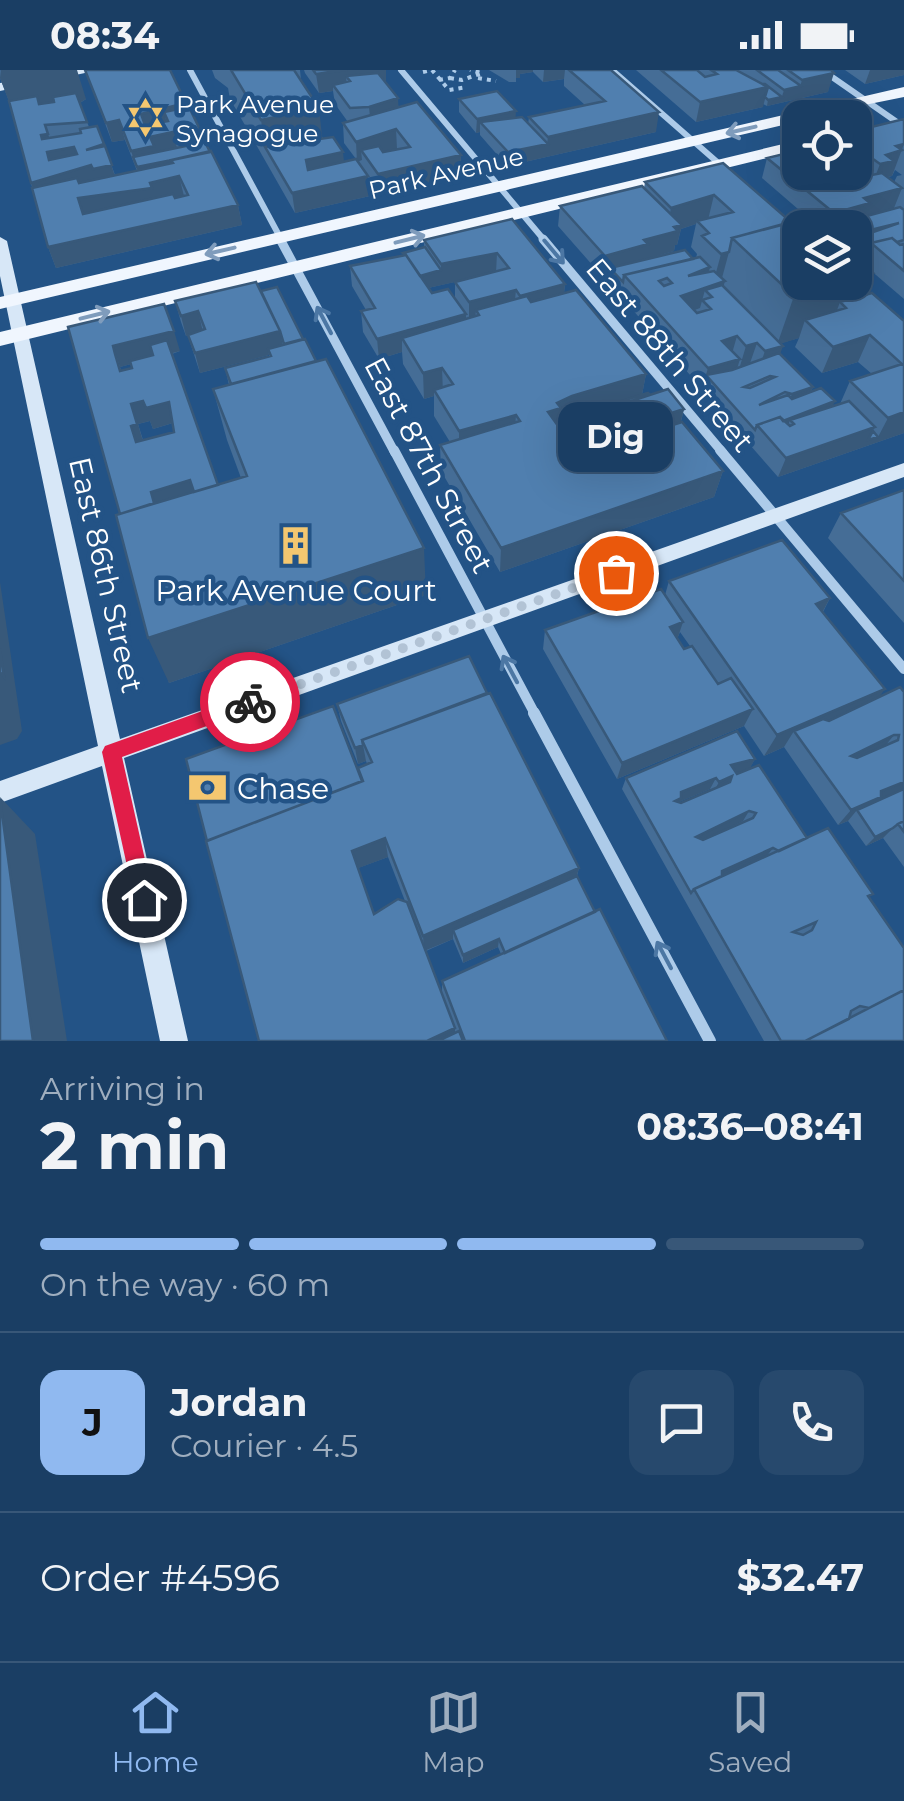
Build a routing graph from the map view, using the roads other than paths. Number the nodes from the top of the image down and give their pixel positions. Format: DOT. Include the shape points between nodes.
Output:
graph roads {
  1 [pos="93,70"];
  2 [pos="190,70"];
  3 [pos="401,70"];
  4 [pos="612,70"];
  5 [pos="822,70"];
  6 [pos="0,87"];
  7 [pos="904,92"];
  8 [pos="865,100"];
  9 [pos="870,100"];
  10 [pos="872,105"];
  11 [pos="782,120"];
  12 [pos="901,123"];
  13 [pos="872,127"];
  14 [pos="693,141"];
  15 [pos="782,150"];
  16 [pos="724,168"];
  17 [pos="499,186"];
  18 [pos="520,212"];
  19 [pos="280,237"];
  20 [pos="0,241"];
  21 [pos="296,267"];
  22 [pos="6,302"];
  23 [pos="10,336"];
  24 [pos="904,470"];
  25 [pos="776,516"];
  26 [pos="484,620"];
  27 [pos="904,669"];
  28 [pos="112,752"];
  29 [pos="0,792"];
  30 [pos="174,1041"];
  31 [pos="710,1041"];
  1 -- 6 [label="main road"];
  2 -- 19 [label="street, East 87th Street"];
  3 -- 17 [label="street, East 88th Street"];
  4 -- 14 [label="street"];
  5 -- 8 [label="street"];
  7 -- 9 [label="main road, Park Avenue"];
  10 -- 12 [label="street"];
  11 -- 14 [label="main road, Park Avenue, one-way"];
  12 -- 13 [label="main road"];
  14 -- 16 [label="street"];
  14 -- 17 [label="main road, Park Avenue"];
  15 -- 16 [label="main road, Park Avenue"];
  16 -- 18 [label="main road, Park Avenue"];
  17 -- 18 [label="street, East 88th Street"];
  17 -- 19 [label="main road, Park Avenue"];
  21 -- 18 [label="main road, Park Avenue, one-way"];
  18 -- 25 [label="street, East 88th Street, one-way"];
  19 -- 21 [label="street, East 87th Street"];
  19 -- 22 [label="main road, Park Avenue, one-way"];
  20 -- 22 [label="main road, East 86th Street"];
  23 -- 21 [label="main road, Park Avenue, one-way"];
  26 -- 21 [label="street, East 87th Street, one-way"];
  22 -- 23 [label="main road, East 86th Street"];
  23 -- 28 [label="main road, East 86th Street"];
  24 -- 25 [label="main road"];
  25 -- 26 [label="main road"];
  25 -- 27 [label="street, East 88th Street"];
  26 -- 28 [label="main road"];
  31 -- 26 [label="street, East 87th Street, one-way"];
  28 -- 29 [label="main road"];
  28 -- 30 [label="main road, East 86th Street"];
}
